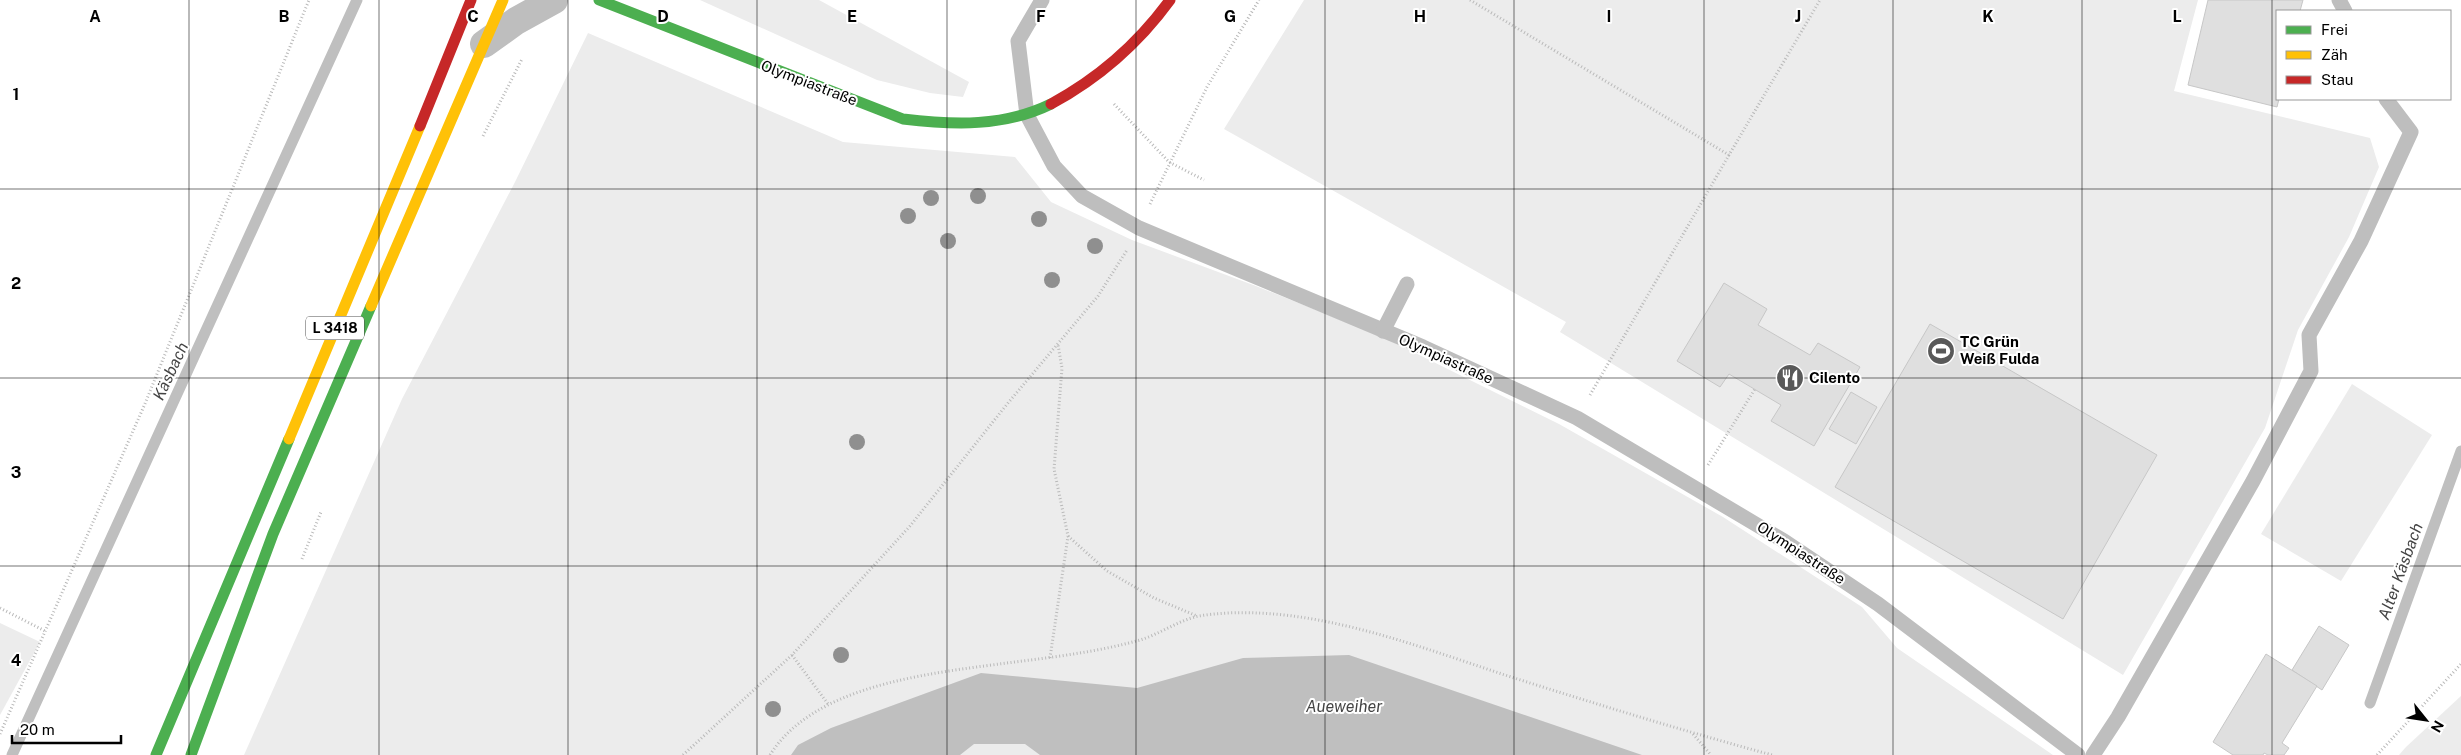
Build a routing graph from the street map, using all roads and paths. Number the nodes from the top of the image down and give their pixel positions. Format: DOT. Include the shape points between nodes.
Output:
graph roads {
  1 [pos="309,0"];
  2 [pos="471,0"];
  3 [pos="502,0"];
  4 [pos="554,0"];
  5 [pos="599,0"];
  6 [pos="1042,0"];
  7 [pos="1170,0"];
  8 [pos="1259,0"];
  9 [pos="1470,0"];
  10 [pos="1820,0"];
  11 [pos="484,44"];
  12 [pos="525,54"];
  13 [pos="2387,100"];
  14 [pos="1112,102"];
  15 [pos="1027,115"];
  16 [pos="483,137"];
  17 [pos="1728,155"];
  18 [pos="1169,162"];
  19 [pos="1204,180"];
  20 [pos="1139,228"];
  21 [pos="1407,284"];
  22 [pos="1383,331"];
  23 [pos="1058,344"];
  24 [pos="1755,389"];
  25 [pos="1577,418"];
  26 [pos="1695,487"];
  27 [pos="321,512"];
  28 [pos="1068,536"];
  29 [pos="299,566"];
  30 [pos="0,608"];
  31 [pos="1198,616"];
  32 [pos="45,631"];
  33 [pos="792,656"];
  34 [pos="1050,658"];
  35 [pos="2461,664"];
  36 [pos="828,704"];
  37 [pos="0,734"];
  38 [pos="1693,734"];
  39 [pos="156,755"];
  40 [pos="191,755"];
  41 [pos="683,755"];
  42 [pos="770,755"];
  43 [pos="1711,755"];
  44 [pos="1772,755"];
  45 [pos="2078,755"];
  46 [pos="2093,755"];
  47 [pos="2377,755"];
  1 -- 32 [label="path" via="144,406"];
  2 -- 39 [label="main road, L 3418" via="408,158"];
  3 -- 11 [label="main road, L 3418"];
  4 -- 11 [label="street" via="516,20"];
  5 -- 15 [label="main road, Olympiastraße" via="903,120 949,125"];
  6 -- 15 [label="lane" via="1018,41"];
  7 -- 15 [label="main road, Olympiastraße" via="1133,45 1087,83"];
  8 -- 18 [label="path" via="1207,87"];
  9 -- 17 [label="path"];
  10 -- 17 [label="path"];
  11 -- 40 [label="main road, L 3418" via="273,534"];
  12 -- 16 [label="path"];
  13 -- 46 [label="lane" via="2411,132 2361,241 2309,335 2311,372 2253,482"];
  14 -- 18 [label="path"];
  15 -- 20 [label="lane, Olympiastraße" via="1064,179 1082,196"];
  17 -- 25 [label="path"];
  18 -- 19 [label="path"];
  18 -- 20 [label="path"];
  20 -- 22 [label="lane, Olympiastraße"];
  20 -- 23 [label="path" via="1098,296"];
  21 -- 22 [label="lane"];
  22 -- 25 [label="lane, Olympiastraße"];
  23 -- 28 [label="path" via="1062,368 1054,469"];
  23 -- 33 [label="path" via="910,526"];
  24 -- 26 [label="path"];
  25 -- 26 [label="lane, Olympiastraße"];
  26 -- 45 [label="lane, Olympiastraße" via="1878,604"];
  27 -- 29 [label="path"];
  28 -- 31 [label="path" via="1107,570 1154,598"];
  28 -- 34 [label="path"];
  30 -- 32 [label="path"];
  31 -- 34 [label="path" via="1140,640"];
  31 -- 38 [label="path" via="1256,613 1334,624 1418,646"];
  32 -- 37 [label="path"];
  33 -- 36 [label="path"];
  33 -- 41 [label="path"];
  34 -- 36 [label="path" via="938,672 874,688"];
  35 -- 47 [label="path"];
  36 -- 42 [label="path" via="790,730"];
  38 -- 43 [label="path"];
  38 -- 44 [label="path"];
}
